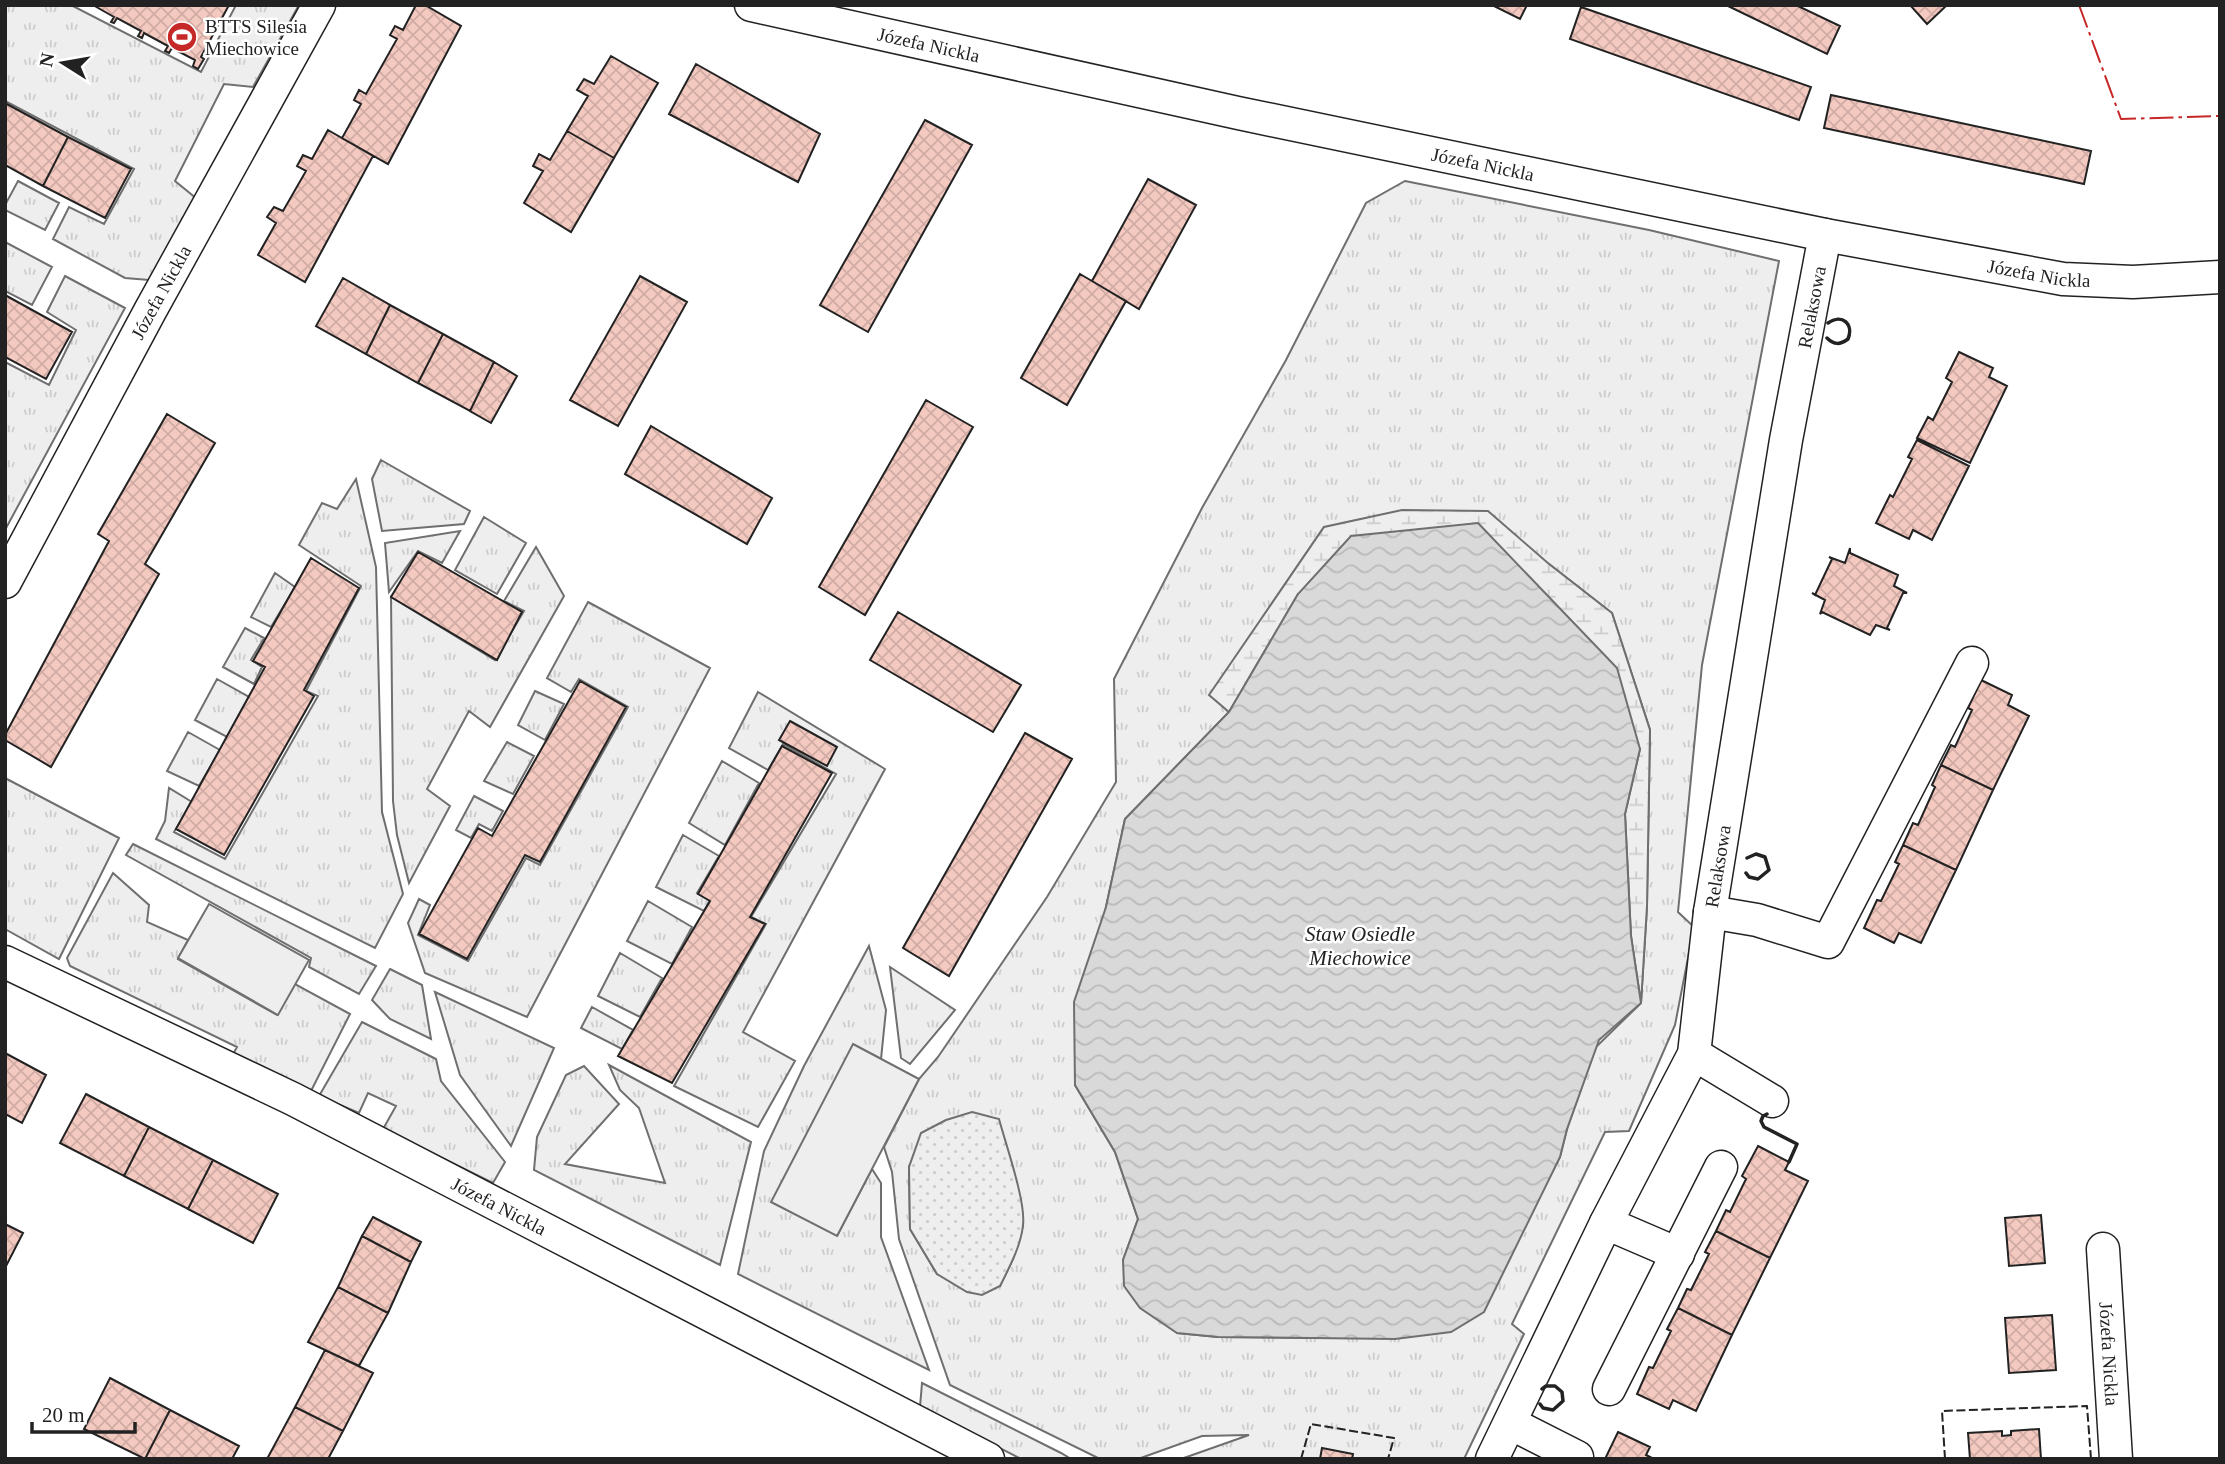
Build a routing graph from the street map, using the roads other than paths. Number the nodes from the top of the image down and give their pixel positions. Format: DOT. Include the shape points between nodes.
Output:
graph roads {
  1 [pos="319,5"];
  2 [pos="751,5"];
  3 [pos="1825,234"];
  4 [pos="2220,277"];
  5 [pos="5,582"];
  6 [pos="1972,663"];
  7 [pos="1710,912"];
  8 [pos="5,962"];
  9 [pos="1694,1054"];
  10 [pos="1772,1101"];
  11 [pos="1721,1167"];
  12 [pos="1606,1223"];
  13 [pos="2103,1249"];
  14 [pos="1678,1254"];
  15 [pos="1609,1389"];
  16 [pos="1510,1423"];
  17 [pos="988,1459"];
  18 [pos="1492,1459"];
  19 [pos="1576,1459"];
  20 [pos="2116,1459"];
  1 -- 5 [label="street, Józefa Nickla"];
  2 -- 3 [label="street, Józefa Nickla" via="1238,113"];
  3 -- 4 [label="street, Józefa Nickla" via="2063,279 2133,282"];
  3 -- 7 [label="street, Relaksowa" via="1786,440"];
  6 -- 7 [label="street" via="1828,942 1757,920"];
  7 -- 9 [label="street, Relaksowa"];
  8 -- 17 [label="street, Józefa Nickla" via="293,1099"];
  9 -- 10 [label="street"];
  9 -- 12 [label="street, Relaksowa"];
  11 -- 14 [label="street"];
  12 -- 14 [label="street"];
  12 -- 16 [label="street, Relaksowa"];
  13 -- 20 [label="street, Józefa Nickla"];
  14 -- 15 [label="street"];
  16 -- 18 [label="street, Relaksowa"];
  16 -- 19 [label="street"];
}
